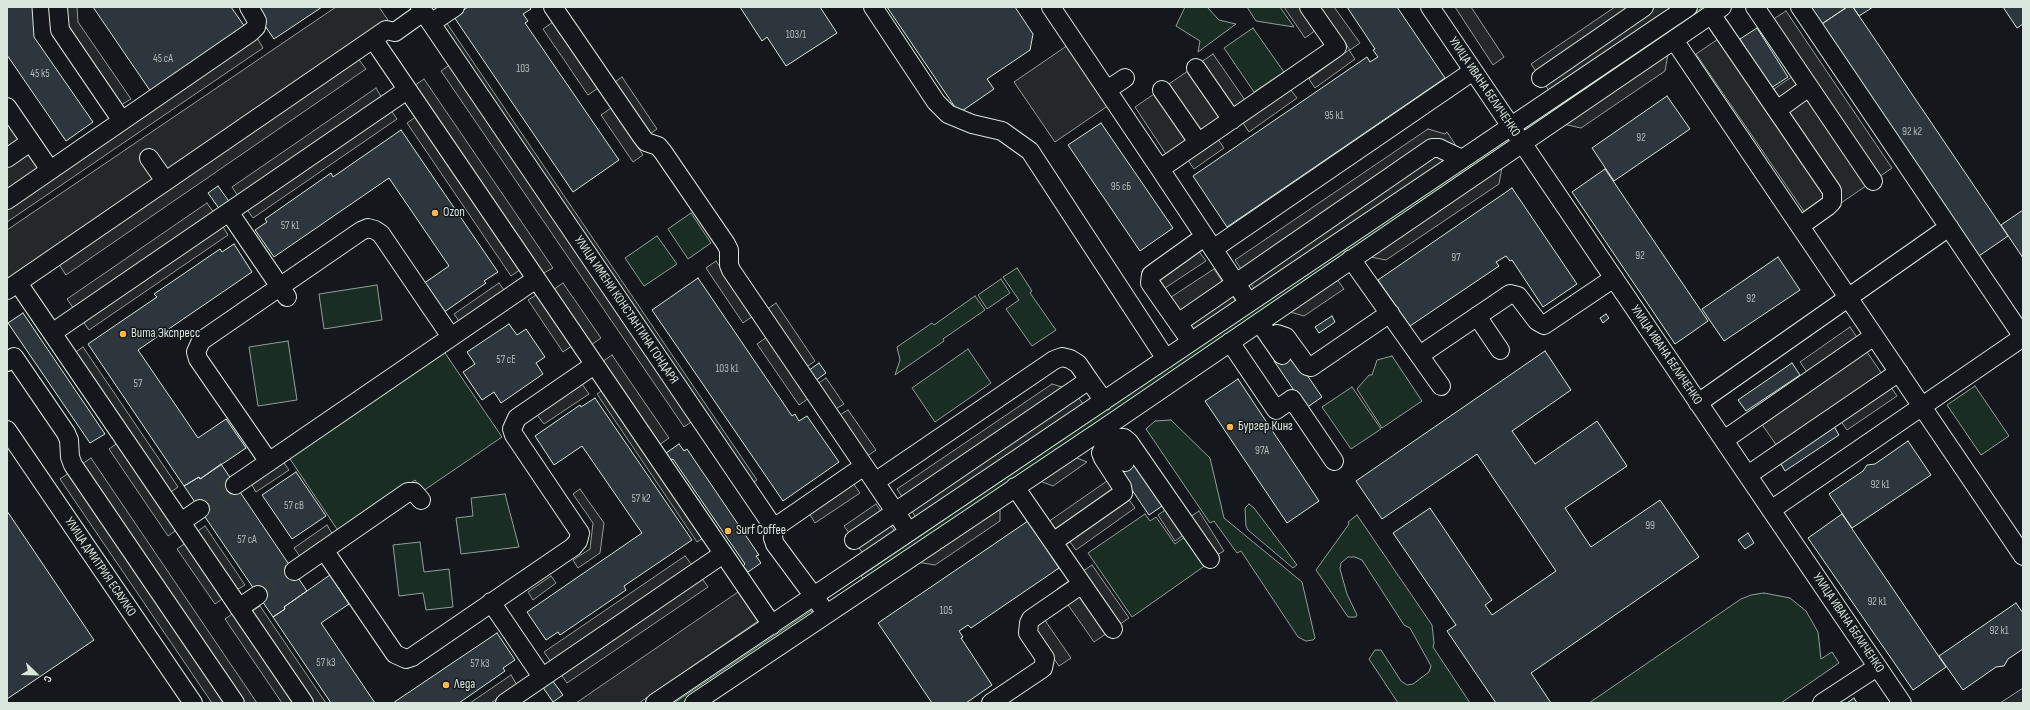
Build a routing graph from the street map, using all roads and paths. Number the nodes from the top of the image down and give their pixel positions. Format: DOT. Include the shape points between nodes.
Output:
graph roads {
  1 [pos="58,7"];
  2 [pos="455,7"];
  3 [pos="553,7"];
  4 [pos="873,7"];
  5 [pos="1051,7"];
  6 [pos="1309,7"];
  7 [pos="1430,7"];
  8 [pos="1644,7"];
  9 [pos="1688,7"];
  10 [pos="1755,7"];
  11 [pos="1800,7"];
  12 [pos="1716,11"];
  13 [pos="247,12"];
  14 [pos="425,14"];
  15 [pos="373,39"];
  16 [pos="1674,40"];
  17 [pos="1196,68"];
  18 [pos="1473,71"];
  19 [pos="1125,78"];
  20 [pos="1540,78"];
  21 [pos="1809,87"];
  22 [pos="407,90"];
  23 [pos="1107,90"];
  24 [pos="1162,90"];
  25 [pos="7,107"];
  26 [pos="1777,110"];
  27 [pos="1232,120"];
  28 [pos="122,121"];
  29 [pos="1511,126"];
  30 [pos="30,142"];
  31 [pos="1198,142"];
  32 [pos="1522,143"];
  33 [pos="7,158"];
  34 [pos="149,158"];
  35 [pos="1462,159"];
  36 [pos="1160,169"];
  37 [pos="50,170"];
  38 [pos="165,181"];
  39 [pos="1873,181"];
  40 [pos="7,200"];
  41 [pos="229,212"];
  42 [pos="1800,226"];
  43 [pos="1949,226"];
  44 [pos="1209,243"];
  45 [pos="1351,259"];
  46 [pos="1614,278"];
  47 [pos="536,279"];
  48 [pos="1236,283"];
  49 [pos="12,286"];
  50 [pos="284,292"];
  51 [pos="1848,297"];
  52 [pos="1249,303"];
  53 [pos="1390,313"];
  54 [pos="1477,316"];
  55 [pos="1259,322"];
  56 [pos="1178,323"];
  57 [pos="52,333"];
  58 [pos="1874,336"];
  59 [pos="451,337"];
  60 [pos="2023,337"];
  61 [pos="1270,338"];
  62 [pos="1191,342"];
  63 [pos="1230,342"];
  64 [pos="1500,350"];
  65 [pos="9,355"];
  66 [pos="1282,355"];
  67 [pos="1420,355"];
  68 [pos="1166,359"];
  69 [pos="594,365"];
  70 [pos="1899,372"];
  71 [pos="1089,380"];
  72 [pos="1442,386"];
  73 [pos="1104,401"];
  74 [pos="1698,403"];
  75 [pos="1922,406"];
  76 [pos="7,430"];
  77 [pos="1107,436"];
  78 [pos="1724,440"];
  79 [pos="1334,461"];
  80 [pos="269,462"];
  81 [pos="1125,462"];
  82 [pos="864,466"];
  83 [pos="1748,475"];
  84 [pos="875,482"];
  85 [pos="235,485"];
  86 [pos="1015,487"];
  87 [pos="421,500"];
  88 [pos="200,509"];
  89 [pos="1771,510"];
  90 [pos="895,511"];
  91 [pos="181,522"];
  92 [pos="774,528"];
  93 [pos="910,532"];
  94 [pos="854,540"];
  95 [pos="1053,542"];
  96 [pos="324,550"];
  97 [pos="723,554"];
  98 [pos="2023,556"];
  99 [pos="1210,559"];
  100 [pos="294,571"];
  101 [pos="1082,584"];
  102 [pos="258,595"];
  103 [pos="814,596"];
  104 [pos="490,597"];
  105 [pos="239,608"];
  106 [pos="826,613"];
  107 [pos="772,625"];
  108 [pos="1113,629"];
  109 [pos="1877,667"];
  110 [pos="542,677"];
  111 [pos="193,703"];
  112 [pos="235,703"];
  113 [pos="304,703"];
  114 [pos="505,703"];
  115 [pos="655,703"];
  116 [pos="694,703"];
  117 [pos="991,703"];
  118 [pos="1822,703"];
  119 [pos="1902,703"];
  1 -- 28 [label="street" via="60,30"];
  2 -- 14 [label="street"];
  3 -- 82 [label="street" via="642,138 662,150 689,199 726,244 731,270"];
  4 -- 68 [label="street" via="936,102 948,114 972,124 1002,131 1030,151"];
  5 -- 23 [label="street"];
  6 -- 27 [label="street" via="1337,47"];
  7 -- 18 [label="street, УЛИЦА ИВАНА БЕЛИЧЕНКО"];
  8 -- 20 [label="street"];
  9 -- 29 [label="street"];
  10 -- 21 [label="street"];
  11 -- 43 [label="street"];
  12 -- 16 [label="street"];
  12 -- 26 [label="street"];
  13 -- 28 [label="street" via="257,21 251,32"];
  14 -- 15 [label="street" via="395,32 386,30"];
  14 -- 92 [label="street, УЛИЦА ИМЕНИ КОНСТАНТИНА ГОНДАРЯ"];
  15 -- 22 [label="street"];
  15 -- 38 [label="street"];
  16 -- 32 [label="street"];
  16 -- 42 [label="street"];
  17 -- 27 [label="street"];
  18 -- 29 [label="street, УЛИЦА ИВАНА БЕЛИЧЕНКО"];
  18 -- 44 [label="street"];
  19 -- 23 [label="street"];
  21 -- 26 [label="street"];
  21 -- 39 [label="street"];
  22 -- 41 [label="street"];
  22 -- 47 [label="street"];
  23 -- 36 [label="street"];
  24 -- 31 [label="street"];
  25 -- 30 [label="street"];
  26 -- 42 [label="street" via="1832,191 1832,202"];
  27 -- 31 [label="street"];
  28 -- 37 [label="street"];
  29 -- 32 [label="street, УЛИЦА ИВАНА БЕЛИЧЕНКО"];
  29 -- 35 [label="street"];
  30 -- 33 [label="street"];
  30 -- 37 [label="street"];
  31 -- 36 [label="street"];
  32 -- 45 [label="street"];
  32 -- 46 [label="street, УЛИЦА ИВАНА БЕЛИЧЕНКО"];
  34 -- 38 [label="street"];
  35 -- 48 [label="street" via="1439,148 1432,148"];
  35 -- 52 [label="street"];
  36 -- 44 [label="street"];
  37 -- 40 [label="street"];
  38 -- 49 [label="street"];
  41 -- 50 [label="street"];
  41 -- 57 [label="street"];
  42 -- 51 [label="street"];
  43 -- 51 [label="street"];
  43 -- 60 [label="street"];
  44 -- 48 [label="street"];
  44 -- 56 [label="street" via="1151,275 1150,283"];
  45 -- 53 [label="street"];
  45 -- 55 [label="street"];
  46 -- 54 [label="street" via="1544,325 1537,321 1514,294 1510,294"];
  46 -- 74 [label="street, УЛИЦА ИВАНА БЕЛИЧЕНКО"];
  47 -- 59 [label="street"];
  47 -- 69 [label="street"];
  48 -- 52 [label="street"];
  48 -- 56 [label="street"];
  49 -- 57 [label="street"];
  50 -- 59 [label="street" via="368,228 381,234"];
  50 -- 80 [label="street" via="201,341 196,352 198,359"];
  51 -- 58 [label="street"];
  51 -- 74 [label="street"];
  52 -- 62 [label="street"];
  53 -- 61 [label="street" via="1311,367 1307,366 1286,337 1277,334"];
  53 -- 67 [label="street"];
  54 -- 64 [label="street"];
  54 -- 67 [label="street"];
  55 -- 61 [label="street"];
  55 -- 63 [label="street"];
  56 -- 62 [label="street"];
  57 -- 91 [label="street"];
  58 -- 70 [label="street"];
  58 -- 78 [label="street"];
  59 -- 80 [label="street" via="352,395"];
  60 -- 75 [label="street"];
  61 -- 66 [label="street"];
  62 -- 68 [label="street"];
  63 -- 77 [label="street"];
  63 -- 79 [label="street" via="1276,410 1292,399"];
  65 -- 112 [label="street" via="66,433 74,465"];
  67 -- 72 [label="street"];
  68 -- 73 [label="street"];
  69 -- 97 [label="street"];
  69 -- 104 [label="street" via="517,418 512,429 577,527 580,533 578,541 573,547"];
  70 -- 75 [label="street"];
  70 -- 83 [label="street"];
  71 -- 73 [label="street"];
  71 -- 84 [label="street" via="1078,364 1070,359 1050,354 930,436"];
  71 -- 90 [label="street"];
  73 -- 93 [label="street"];
  74 -- 78 [label="street, УЛИЦА ИВАНА БЕЛИЧЕНКО"];
  75 -- 89 [label="street"];
  75 -- 98 [label="street"];
  76 -- 111 [label="street, УЛИЦА ДМИТРИЯ ЕСАУЛКО"];
  77 -- 81 [label="street"];
  77 -- 86 [label="street"];
  77 -- 95 [label="street" via="1101,453 1122,486 1122,492"];
  77 -- 99 [label="street" via="1124,438 1129,442"];
  78 -- 83 [label="street, УЛИЦА ИВАНА БЕЛИЧЕНКО"];
  80 -- 85 [label="street"];
  82 -- 84 [label="street"];
  82 -- 92 [label="street"];
  83 -- 89 [label="street, УЛИЦА ИВАНА БЕЛИЧЕНКО"];
  84 -- 90 [label="street"];
  86 -- 95 [label="street"];
  86 -- 106 [label="street"];
  87 -- 96 [label="street" via="414,492 408,492"];
  88 -- 91 [label="street"];
  89 -- 109 [label="street, УЛИЦА ИВАНА БЕЛИЧЕНКО"];
  90 -- 93 [label="street"];
  90 -- 94 [label="street"];
  91 -- 105 [label="street"];
  92 -- 103 [label="street, УЛИЦА ИМЕНИ КОНСТАНТИНА ГОНДАРЯ" via="775,544"];
  93 -- 103 [label="street"];
  95 -- 101 [label="street"];
  96 -- 100 [label="street"];
  96 -- 104 [label="street" via="395,654 406,659"];
  97 -- 107 [label="street"];
  97 -- 110 [label="street"];
  101 -- 108 [label="street"];
  101 -- 117 [label="street" via="1028,623 1028,633 1045,658 1043,668"];
  102 -- 105 [label="street"];
  103 -- 106 [label="street, УЛИЦА ИМЕНИ КОНСТАНТИНА ГОНДАРЯ"];
  103 -- 107 [label="street"];
  104 -- 110 [label="street"];
  105 -- 113 [label="street"];
  106 -- 116 [label="street"];
  107 -- 115 [label="street"];
  109 -- 118 [label="street"];
  109 -- 119 [label="street, УЛИЦА ИВАНА БЕЛИЧЕНКО"];
  110 -- 114 [label="street"];
}
